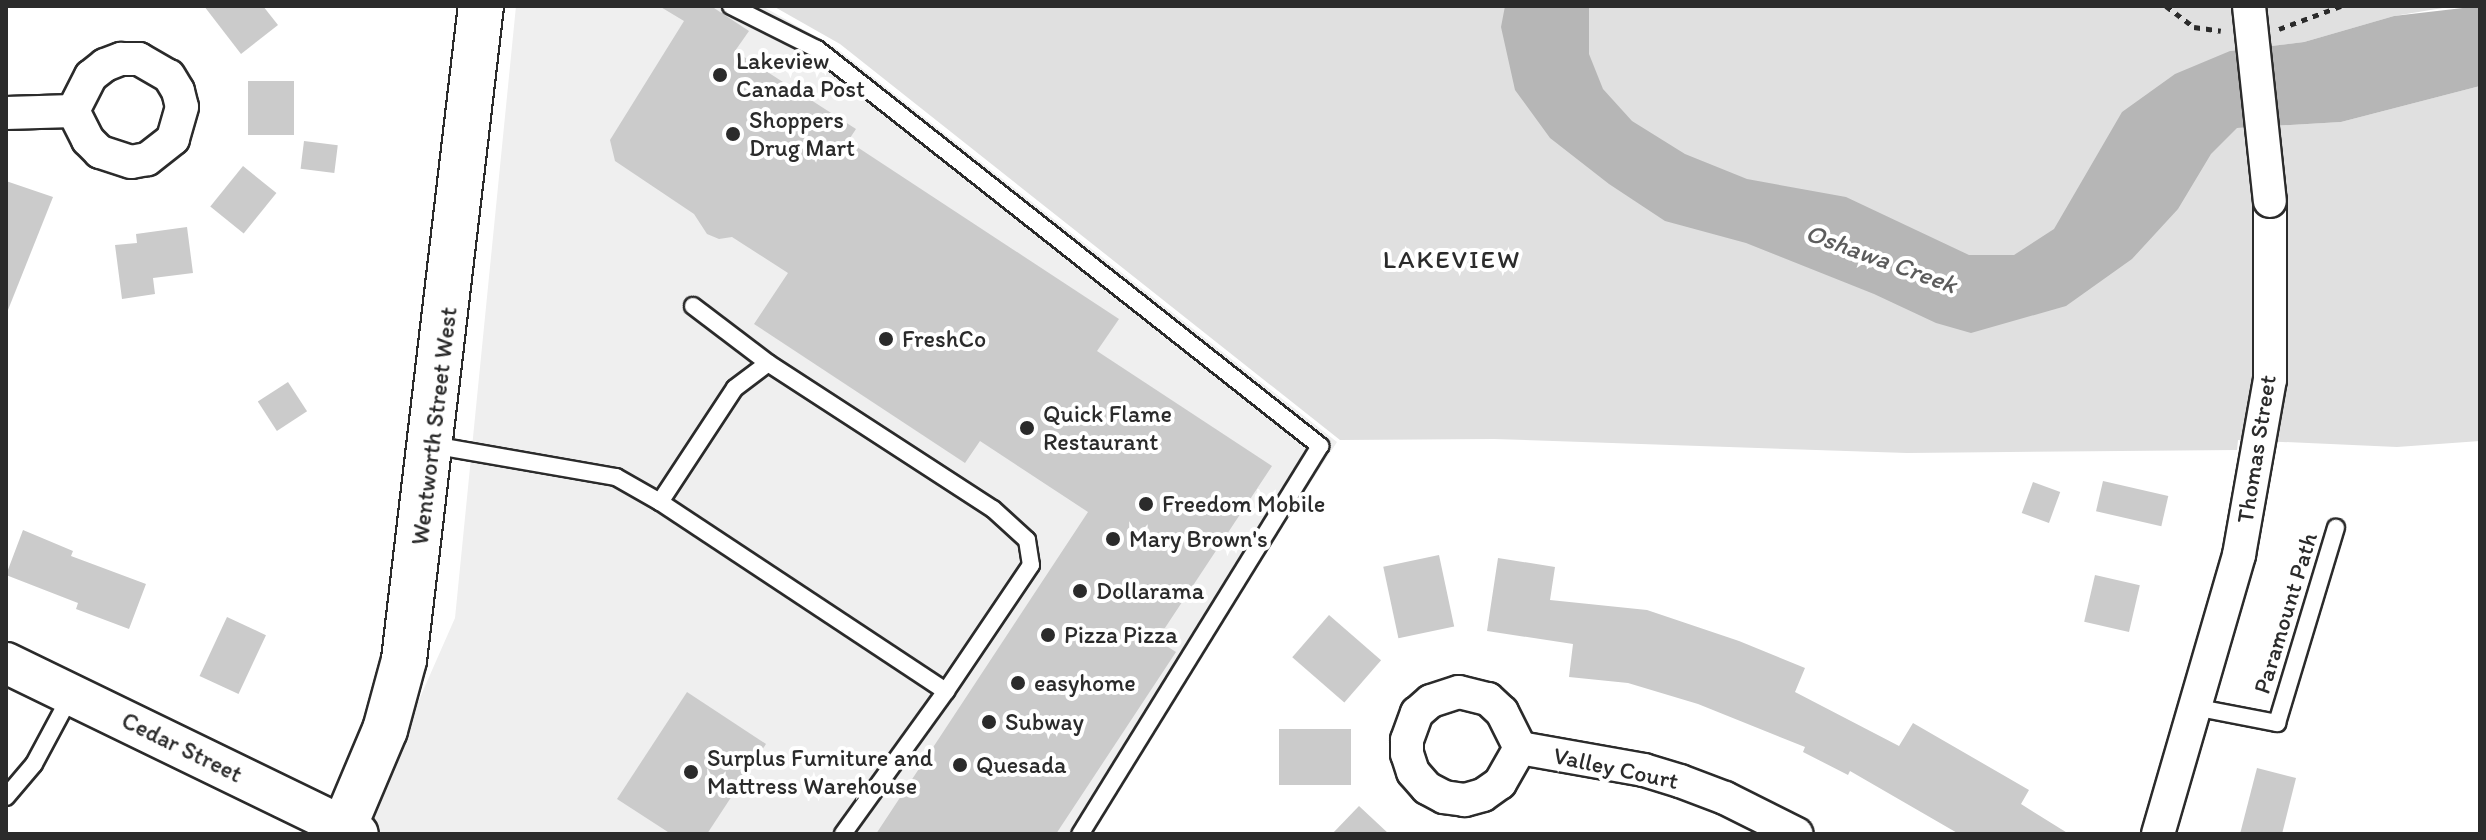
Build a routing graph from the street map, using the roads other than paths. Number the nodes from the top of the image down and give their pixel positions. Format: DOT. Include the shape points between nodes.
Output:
graph roads {
  1 [pos="481,6"];
  2 [pos="731,6"];
  3 [pos="2249,6"];
  4 [pos="73,111"];
  5 [pos="6,113"];
  6 [pos="693,306"];
  7 [pos="768,363"];
  8 [pos="432,445"];
  9 [pos="660,502"];
  10 [pos="2336,528"];
  11 [pos="6,663"];
  12 [pos="946,691"];
  13 [pos="72,694"];
  14 [pos="2194,707"];
  15 [pos="1520,748"];
  16 [pos="6,797"];
  17 [pos="347,832"];
  18 [pos="843,834"];
  19 [pos="1080,834"];
  20 [pos="1797,834"];
  21 [pos="2158,834"];
  1 -- 8 [label="main road, Wentworth Street West"];
  2 -- 19 [label="lane" via="817,49 1320,446"];
  3 -- 14 [label="street, Thomas Street, bridge" via="2270,201 2270,380 2239,555"];
  4 -- 5 [label="street"];
  6 -- 7 [label="lane"];
  7 -- 9 [label="lane" via="735,388"];
  7 -- 12 [label="lane" via="993,509 1027,540 1031,565"];
  8 -- 9 [label="lane" via="616,477"];
  8 -- 17 [label="main road, Wentworth Street West" via="404,660"];
  9 -- 12 [label="lane"];
  10 -- 14 [label="lane, Paramount Path" via="2277,723"];
  11 -- 13 [label="street, Cedar Street"];
  12 -- 18 [label="lane"];
  13 -- 16 [label="lane" via="34,764"];
  13 -- 17 [label="street, Cedar Street"];
  14 -- 21 [label="street, Thomas Street"];
  15 -- 20 [label="street, Valley Court" via="1680,781"];
}
